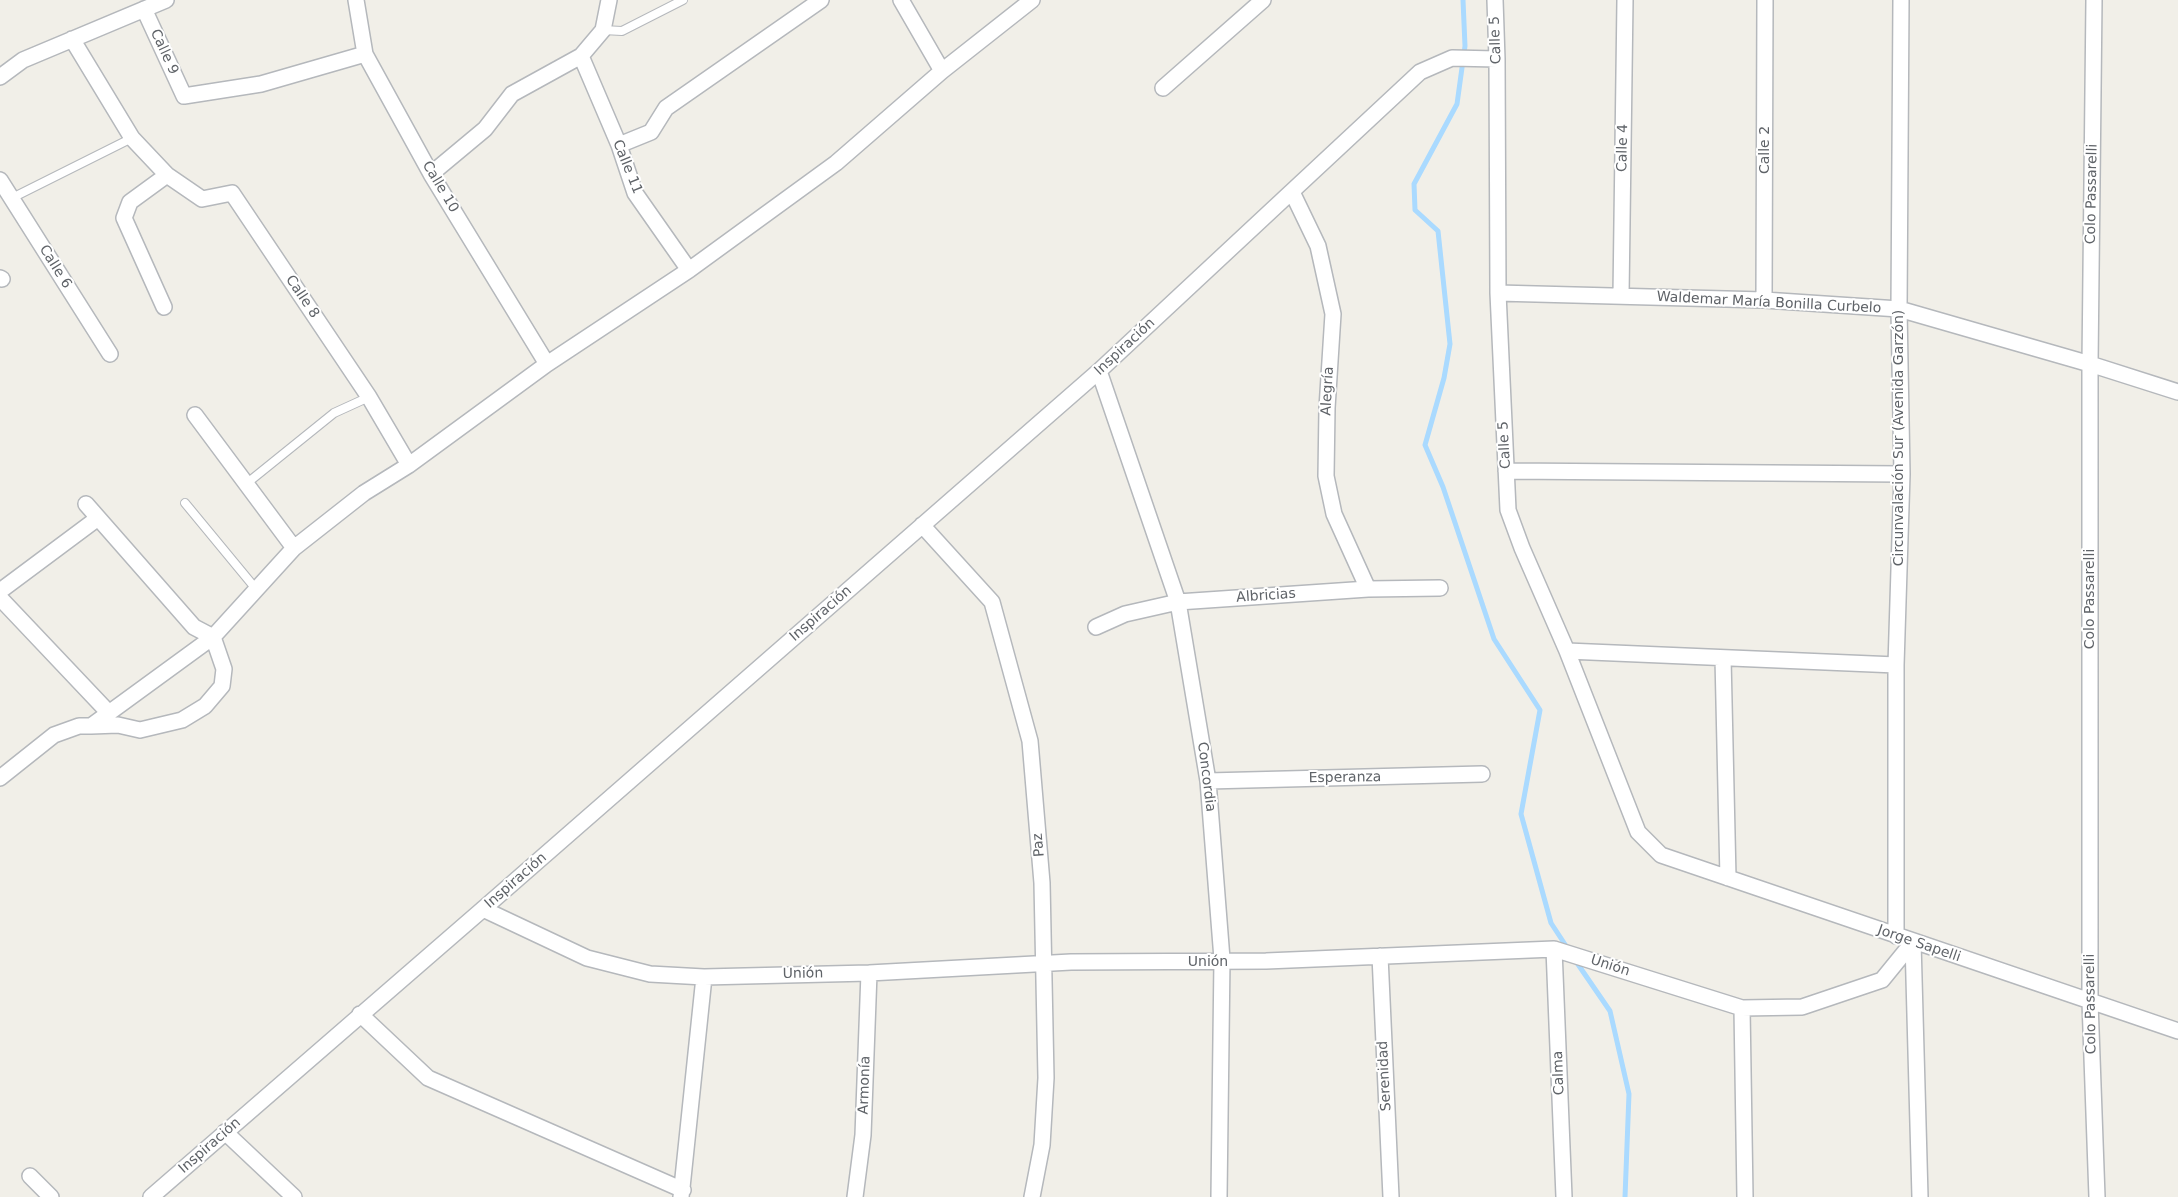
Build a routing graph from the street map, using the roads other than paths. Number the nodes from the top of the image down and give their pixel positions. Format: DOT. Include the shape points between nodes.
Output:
graph roads {
  1 [pos="166,0"];
  2 [pos="356,0"];
  3 [pos="609,0"];
  4 [pos="682,0"];
  5 [pos="821,0"];
  6 [pos="901,0"];
  7 [pos="1032,0"];
  8 [pos="1263,0"];
  9 [pos="1495,0"];
  10 [pos="1625,0"];
  11 [pos="1765,0"];
  12 [pos="1901,0"];
  13 [pos="2094,0"];
  14 [pos="144,9"];
  15 [pos="603,30"];
  16 [pos="72,40"];
  17 [pos="365,54"];
  18 [pos="581,56"];
  19 [pos="1497,59"];
  20 [pos="942,71"];
  21 [pos="1,74"];
  22 [pos="1163,88"];
  23 [pos="132,138"];
  24 [pos="619,145"];
  25 [pos="167,174"];
  26 [pos="431,174"];
  27 [pos="0,180"];
  28 [pos="1292,192"];
  29 [pos="12,198"];
  30 [pos="689,270"];
  31 [pos="1498,293"];
  32 [pos="1621,296"];
  33 [pos="1764,300"];
  34 [pos="164,307"];
  35 [pos="1900,309"];
  36 [pos="110,354"];
  37 [pos="547,364"];
  38 [pos="2090,364"];
  39 [pos="1099,371"];
  40 [pos="2178,392"];
  41 [pos="369,397"];
  42 [pos="195,414"];
  43 [pos="409,465"];
  44 [pos="1506,471"];
  45 [pos="1902,474"];
  46 [pos="246,484"];
  47 [pos="185,503"];
  48 [pos="86,504"];
  49 [pos="98,518"];
  50 [pos="922,525"];
  51 [pos="294,548"];
  52 [pos="1440,588"];
  53 [pos="256,589"];
  54 [pos="1368,589"];
  55 [pos="0,591"];
  56 [pos="0,598"];
  57 [pos="1178,602"];
  58 [pos="1096,627"];
  59 [pos="213,638"];
  60 [pos="1567,651"];
  61 [pos="1723,658"];
  62 [pos="1896,665"];
  63 [pos="109,713"];
  64 [pos="91,726"];
  65 [pos="1482,774"];
  66 [pos="0,778"];
  67 [pos="1208,781"];
  68 [pos="1661,855"];
  69 [pos="1728,878"];
  70 [pos="483,909"];
  71 [pos="1896,936"];
  72 [pos="1913,942"];
  73 [pos="1554,949"];
  74 [pos="1380,956"];
  75 [pos="1222,962"];
  76 [pos="1044,963"];
  77 [pos="868,973"];
  78 [pos="704,977"];
  79 [pos="2090,1002"];
  80 [pos="1742,1008"];
  81 [pos="360,1014"];
  82 [pos="2178,1032"];
  83 [pos="225,1132"];
  84 [pos="30,1176"];
  85 [pos="682,1193"];
  86 [pos="51,1197"];
  87 [pos="150,1197"];
  88 [pos="294,1197"];
  89 [pos="855,1197"];
  90 [pos="1032,1197"];
  91 [pos="1219,1197"];
  92 [pos="1391,1197"];
  93 [pos="1564,1197"];
  94 [pos="1746,1197"];
  95 [pos="1920,1197"];
  96 [pos="2097,1197"];
  1 -- 14 [label="street"];
  2 -- 17 [label="street, Calle 10"];
  3 -- 15 [label="street"];
  4 -- 15 [label="lane" via="622,31"];
  5 -- 24 [label="street" via="666,108 651,132"];
  6 -- 20 [label="street"];
  7 -- 20 [label="street"];
  8 -- 22 [label="street"];
  9 -- 19 [label="street, Calle 5"];
  10 -- 32 [label="street, Calle 4"];
  11 -- 33 [label="street, Calle 2"];
  12 -- 35 [label="street, Circunvalación Sur (Avenida Garzón)"];
  13 -- 38 [label="street, Colo Passarelli"];
  14 -- 16 [label="street"];
  14 -- 17 [label="street, Calle 9" via="184,96 261,84"];
  15 -- 18 [label="street"];
  16 -- 21 [label="street" via="23,60"];
  16 -- 23 [label="street, Calle 8"];
  17 -- 26 [label="street, Calle 10"];
  18 -- 24 [label="street, Calle 11"];
  18 -- 26 [label="street" via="512,94 485,129"];
  19 -- 28 [label="street, Inspiración" via="1452,58 1420,72"];
  19 -- 31 [label="street, Calle 5"];
  20 -- 30 [label="street" via="836,163"];
  23 -- 25 [label="street, Calle 8"];
  23 -- 29 [label="lane"];
  24 -- 30 [label="street, Calle 11" via="636,193"];
  25 -- 34 [label="street" via="130,202 124,218"];
  25 -- 41 [label="street, Calle 8" via="202,199 232,193"];
  26 -- 37 [label="street, Calle 10"];
  27 -- 29 [label="street, Calle 6"];
  28 -- 39 [label="street, Inspiración"];
  28 -- 54 [label="street, Alegría" via="1318,246 1333,314 1326,476 1334,514"];
  29 -- 36 [label="street, Calle 6"];
  30 -- 37 [label="street"];
  31 -- 32 [label="street, Waldemar María Bonilla Curbelo"];
  31 -- 44 [label="street, Calle 5"];
  32 -- 33 [label="street, Waldemar María Bonilla Curbelo"];
  33 -- 35 [label="street, Waldemar María Bonilla Curbelo"];
  35 -- 38 [label="street, Waldemar María Bonilla Curbelo"];
  35 -- 45 [label="street, Circunvalación Sur (Avenida Garzón)"];
  37 -- 43 [label="street"];
  38 -- 40 [label="street, Waldemar María Bonilla Curbelo"];
  38 -- 79 [label="street, Colo Passarelli"];
  39 -- 50 [label="street, Inspiración"];
  39 -- 57 [label="street, Concordia"];
  41 -- 43 [label="street, Calle 8"];
  41 -- 46 [label="lane" via="334,413"];
  42 -- 46 [label="street"];
  43 -- 51 [label="street" via="364,494"];
  44 -- 45 [label="street"];
  44 -- 60 [label="street, Calle 5" via="1508,510"];
  45 -- 62 [label="street, Circunvalación Sur (Avenida Garzón)"];
  46 -- 51 [label="street"];
  47 -- 53 [label="lane"];
  48 -- 49 [label="street"];
  49 -- 55 [label="street"];
  49 -- 59 [label="street" via="194,627"];
  50 -- 70 [label="street, Inspiración"];
  50 -- 76 [label="street, Paz" via="992,602 1030,741 1042,883"];
  51 -- 53 [label="street"];
  52 -- 54 [label="street, Albricias"];
  53 -- 59 [label="street"];
  54 -- 57 [label="street, Albricias"];
  56 -- 63 [label="street"];
  57 -- 58 [label="street, Albricias" via="1125,614"];
  57 -- 67 [label="street, Concordia"];
  59 -- 63 [label="street"];
  59 -- 64 [label="street" via="224,669 222,686 205,706 182,720 140,730 118,725"];
  60 -- 61 [label="street"];
  60 -- 68 [label="street, Calle 5" via="1638,832"];
  61 -- 62 [label="street"];
  61 -- 69 [label="street"];
  62 -- 71 [label="street, Circunvalación Sur (Avenida Garzón)"];
  63 -- 64 [label="street"];
  64 -- 66 [label="street" via="79,726 54,735"];
  65 -- 67 [label="street, Esperanza"];
  67 -- 75 [label="street, Concordia"];
  68 -- 69 [label="street, Jorge Sapelli"];
  69 -- 71 [label="street, Jorge Sapelli"];
  70 -- 78 [label="street, Unión" via="587,958 650,974"];
  70 -- 81 [label="street, Inspiración"];
  71 -- 72 [label="street, Jorge Sapelli"];
  72 -- 79 [label="street, Jorge Sapelli"];
  72 -- 80 [label="street, Unión" via="1882,980 1802,1007"];
  72 -- 95 [label="street"];
  73 -- 74 [label="street, Unión"];
  73 -- 80 [label="street, Unión"];
  73 -- 93 [label="street, Calma"];
  74 -- 75 [label="street, Unión"];
  74 -- 92 [label="street, Serenidad"];
  75 -- 76 [label="street, Unión"];
  75 -- 91 [label="street, Concordia"];
  76 -- 77 [label="street, Unión"];
  76 -- 90 [label="street, Paz" via="1046,1078 1042,1145"];
  77 -- 78 [label="street, Unión"];
  77 -- 89 [label="street, Armonía" via="863,1135"];
  78 -- 85 [label="street"];
  79 -- 82 [label="street, Jorge Sapelli"];
  79 -- 96 [label="street, Colo Passarelli"];
  80 -- 94 [label="street"];
  81 -- 83 [label="street, Inspiración"];
  81 -- 85 [label="street" via="428,1078"];
  83 -- 87 [label="street, Inspiración"];
  83 -- 88 [label="street"];
  84 -- 86 [label="street"];
}
